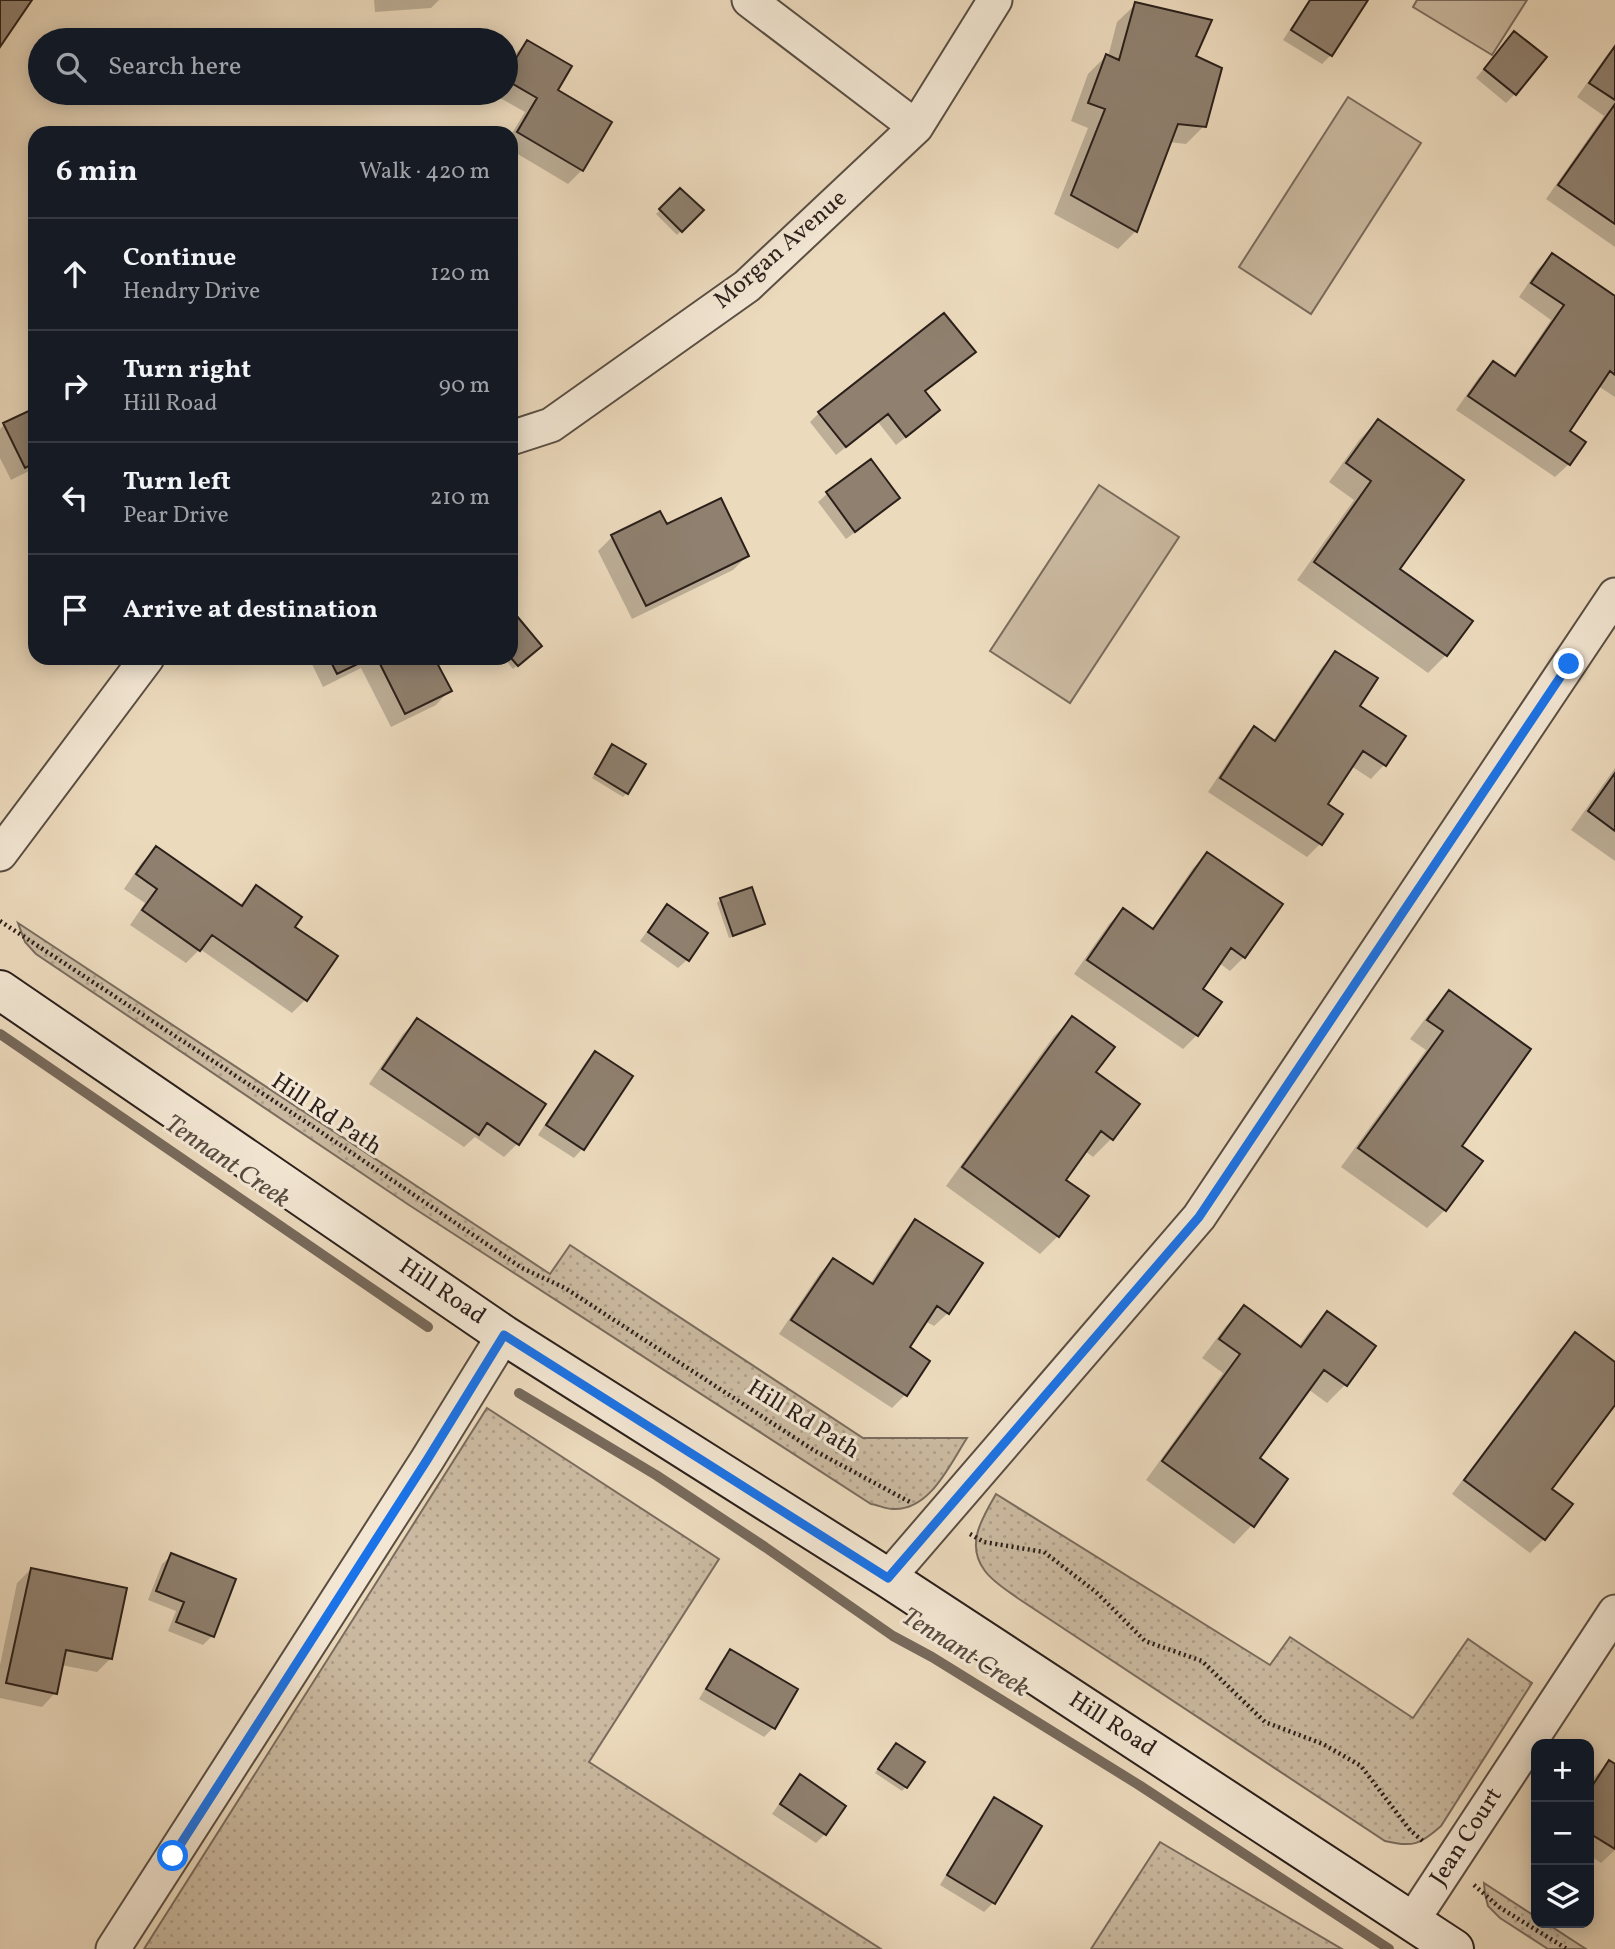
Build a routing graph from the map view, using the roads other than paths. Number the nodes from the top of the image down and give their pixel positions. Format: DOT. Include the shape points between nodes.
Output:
graph roads {
  1 [pos="749,0"];
  2 [pos="995,0"];
  3 [pos="916,127"];
  4 [pos="518,436"];
  5 [pos="1615,595"];
  6 [pos="142,665"];
  7 [pos="0,854"];
  8 [pos="0,990"];
  9 [pos="504,1335"];
  10 [pos="888,1578"];
  11 [pos="1615,1612"];
  12 [pos="1412,1921"];
  13 [pos="113,1949"];
  14 [pos="1454,1949"];
  1 -- 3 [label="street"];
  2 -- 3 [label="street, Morgan Avenue"];
  3 -- 4 [label="street, Morgan Avenue" via="747,286 551,425"];
  5 -- 10 [label="street" via="1199,1217"];
  6 -- 7 [label="street"];
  8 -- 9 [label="main road, Hill Road"];
  9 -- 10 [label="main road, Hill Road"];
  9 -- 13 [label="street"];
  10 -- 12 [label="main road, Hill Road"];
  11 -- 12 [label="street, Jean Court"];
  12 -- 14 [label="main road, Hill Road"];
}
